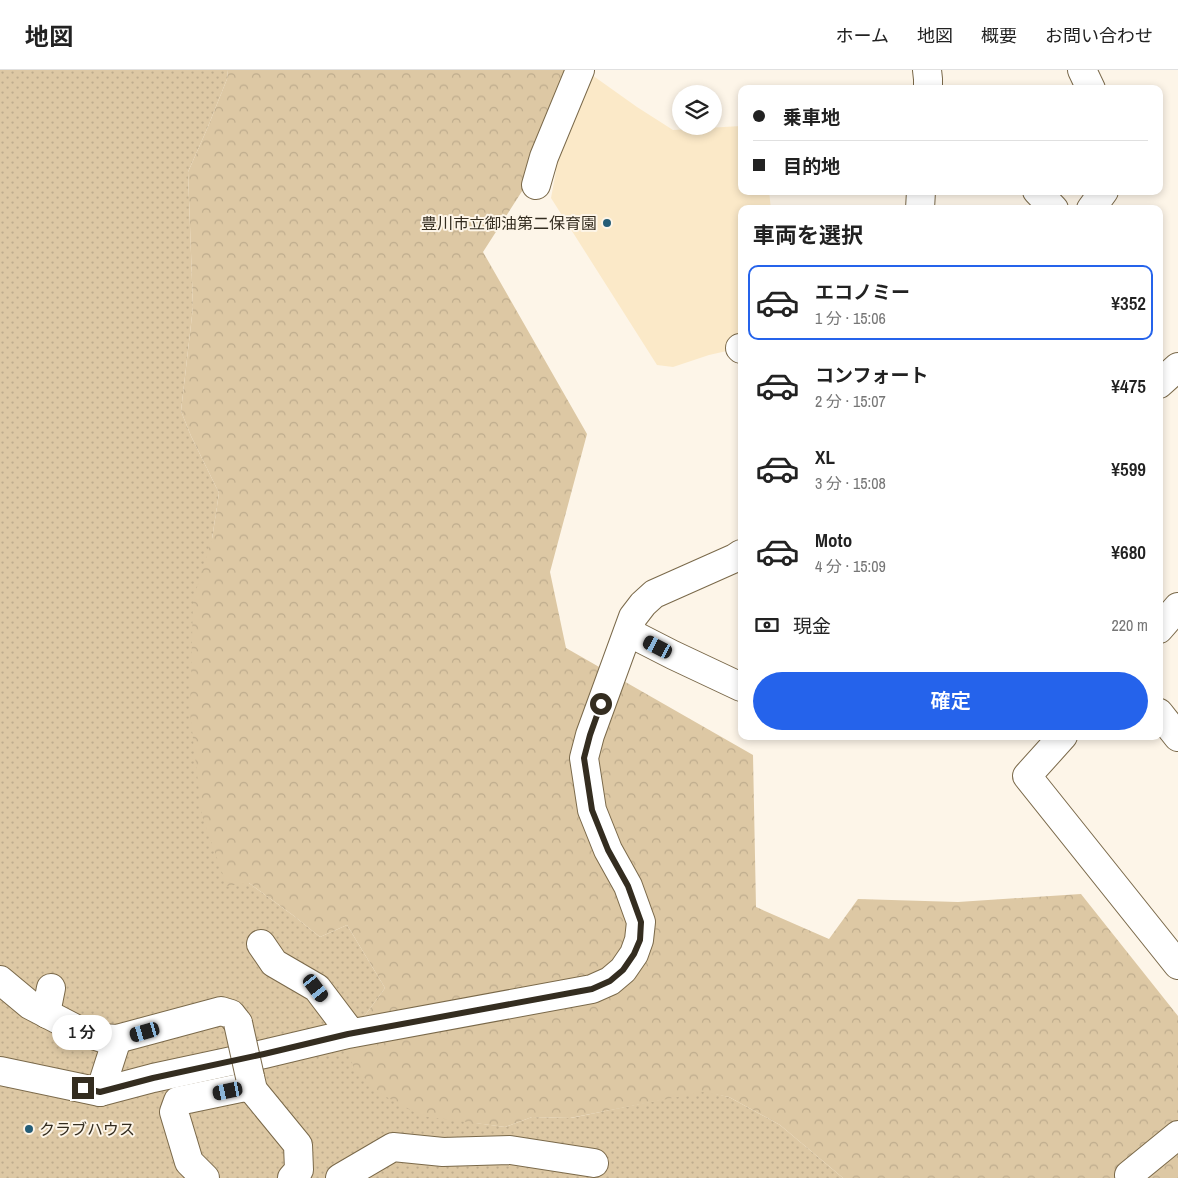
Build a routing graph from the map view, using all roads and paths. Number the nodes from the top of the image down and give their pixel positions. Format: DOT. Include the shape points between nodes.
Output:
graph roads {
  1 [pos="580,70"];
  2 [pos="1082,70"];
  3 [pos="1089,85"];
  4 [pos="536,185"];
  5 [pos="1041,195"];
  6 [pos="1050,205"];
  7 [pos="1178,367"];
  8 [pos="1163,380"];
  9 [pos="738,556"];
  10 [pos="1178,607"];
  11 [pos="1163,624"];
  12 [pos="628,632"];
  13 [pos="738,686"];
  14 [pos="1163,718"];
  15 [pos="1178,737"];
  16 [pos="1059,740"];
  17 [pos="262,944"];
  18 [pos="1178,965"];
  19 [pos="0,980"];
  20 [pos="51,988"];
  21 [pos="47,1014"];
  22 [pos="351,1033"];
  23 [pos="117,1039"];
  24 [pos="0,1071"];
  25 [pos="251,1084"];
  26 [pos="100,1092"];
  27 [pos="1178,1135"];
  28 [pos="594,1163"];
  29 [pos="1129,1175"];
  30 [pos="205,1178"];
  31 [pos="292,1178"];
  32 [pos="340,1178"];
  1 -- 4 [label="street" via="544,157"];
  2 -- 3 [label="street"];
  5 -- 6 [label="street"];
  7 -- 8 [label="street"];
  9 -- 12 [label="street" via="654,594 633,617"];
  10 -- 11 [label="street"];
  12 -- 13 [label="street"];
  12 -- 22 [label="street" via="584,758 592,810 608,850 628,886 641,922 640,940 623,970 610,981 592,989"];
  14 -- 15 [label="street"];
  16 -- 18 [label="street" via="1027,776"];
  17 -- 22 [label="street" via="274,963 316,988"];
  19 -- 21 [label="street" via="30,1005"];
  20 -- 21 [label="street"];
  21 -- 23 [label="street" via="80,1032"];
  22 -- 26 [label="street"];
  23 -- 25 [label="street, bridge" via="220,1010 231,1014 238,1023"];
  23 -- 26 [label="street"];
  24 -- 26 [label="street"];
  25 -- 30 [label="street" via="178,1101 174,1112 189,1162"];
  25 -- 31 [label="street" via="298,1145 299,1170"];
  27 -- 29 [label="street"];
  28 -- 32 [label="street" via="510,1150 444,1152 393,1147"];
}
